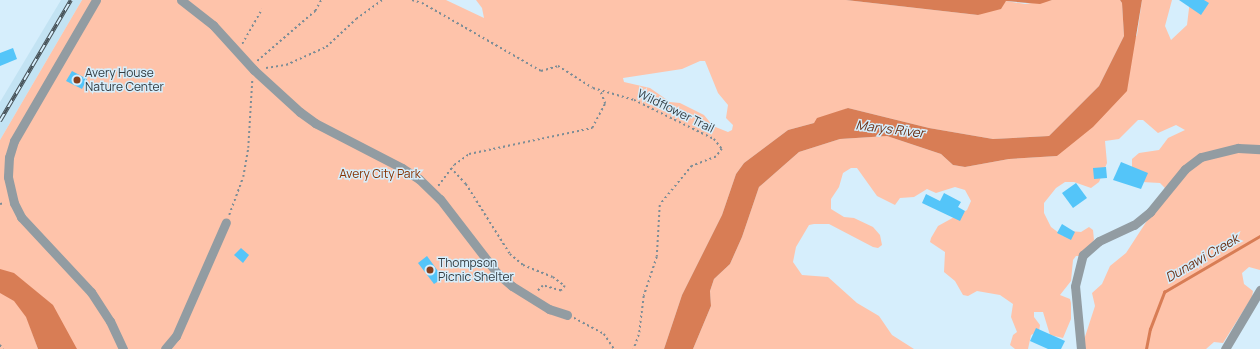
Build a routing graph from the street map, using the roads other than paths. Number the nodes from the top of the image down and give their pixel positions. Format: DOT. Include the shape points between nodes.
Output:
graph roads {
  1 [pos="96,0"];
  2 [pos="181,0"];
  3 [pos="1260,149"];
  4 [pos="226,222"];
  5 [pos="1260,290"];
  6 [pos="567,315"];
  7 [pos="123,349"];
  8 [pos="166,349"];
  9 [pos="1081,349"];
  10 [pos="1225,349"];
  1 -- 7 [label="street" via="14,141 9,156 8,177 13,200 21,217 91,292 110,321"];
  2 -- 6 [label="street" via="212,25 251,66 315,123 402,168 433,192 497,273 512,286 533,300"];
  3 -- 9 [label="street" via="1238,148 1202,157 1185,169 1150,212 1134,225 1099,241 1083,256 1075,286"];
  4 -- 8 [label="street" via="176,336"];
  5 -- 10 [label="street"];
}
